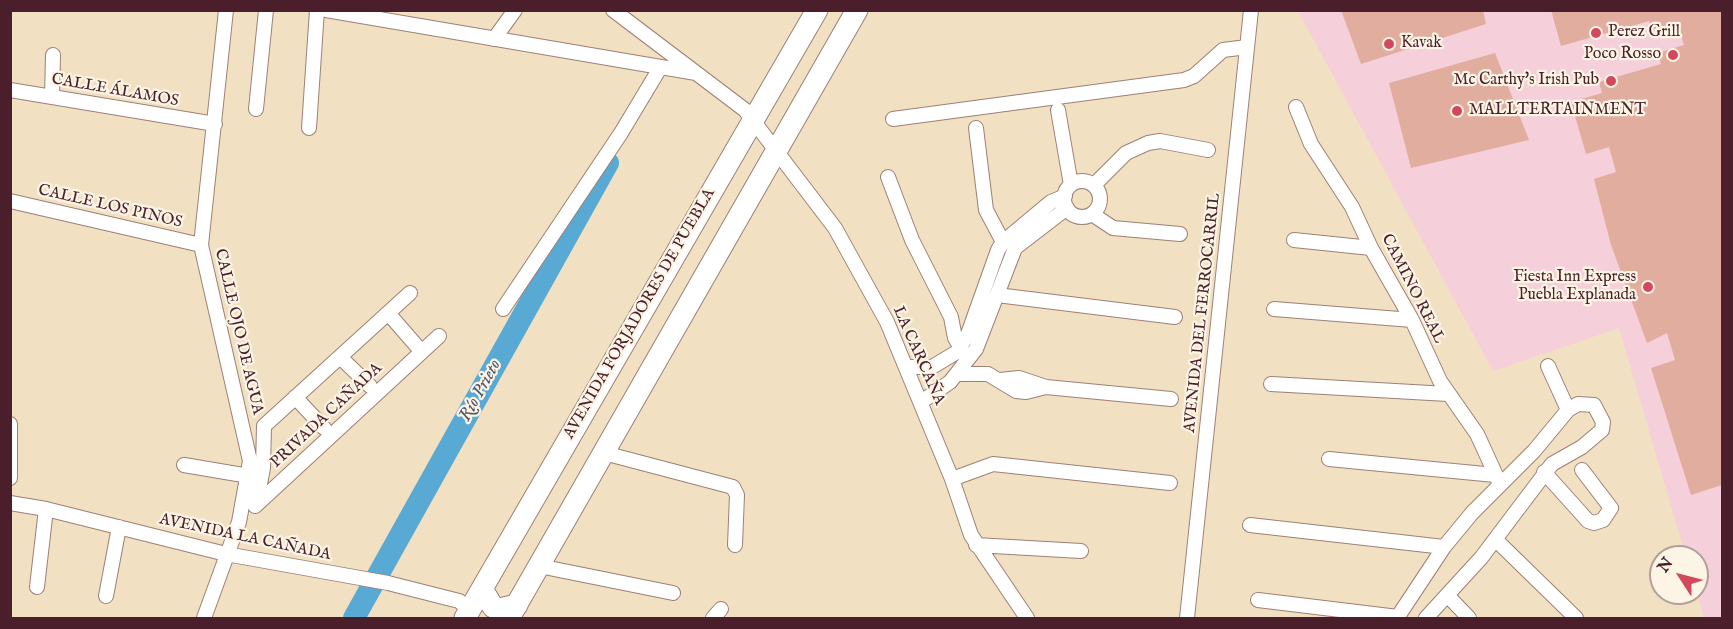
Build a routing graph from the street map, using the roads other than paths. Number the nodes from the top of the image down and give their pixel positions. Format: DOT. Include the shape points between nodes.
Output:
graph roads {
  1 [pos="226,10"];
  2 [pos="266,10"];
  3 [pos="317,10"];
  4 [pos="326,10"];
  5 [pos="515,10"];
  6 [pos="613,10"];
  7 [pos="817,10"];
  8 [pos="857,10"];
  9 [pos="1251,10"];
  10 [pos="494,39"];
  11 [pos="1247,47"];
  12 [pos="53,56"];
  13 [pos="660,69"];
  14 [pos="696,73"];
  15 [pos="10,90"];
  16 [pos="52,97"];
  17 [pos="1296,108"];
  18 [pos="256,109"];
  19 [pos="1058,110"];
  20 [pos="892,119"];
  21 [pos="753,121"];
  22 [pos="215,124"];
  23 [pos="309,128"];
  24 [pos="976,128"];
  25 [pos="1208,150"];
  26 [pos="776,151"];
  27 [pos="888,177"];
  28 [pos="1094,185"];
  29 [pos="1068,196"];
  30 [pos="10,201"];
  31 [pos="1092,214"];
  32 [pos="1180,234"];
  33 [pos="1294,240"];
  34 [pos="1003,242"];
  35 [pos="201,245"];
  36 [pos="1371,248"];
  37 [pos="410,293"];
  38 [pos="997,295"];
  39 [pos="503,309"];
  40 [pos="1274,309"];
  41 [pos="388,313"];
  42 [pos="951,317"];
  43 [pos="1175,317"];
  44 [pos="1412,320"];
  45 [pos="973,321"];
  46 [pos="439,336"];
  47 [pos="960,348"];
  48 [pos="976,349"];
  49 [pos="421,351"];
  50 [pos="340,357"];
  51 [pos="1548,366"];
  52 [pos="906,367"];
  53 [pos="958,374"];
  54 [pos="994,377"];
  55 [pos="1271,384"];
  56 [pos="370,386"];
  57 [pos="1448,394"];
  58 [pos="295,396"];
  59 [pos="1171,399"];
  60 [pos="921,402"];
  61 [pos="1568,410"];
  62 [pos="10,424"];
  63 [pos="324,428"];
  64 [pos="604,453"];
  65 [pos="1329,459"];
  66 [pos="184,465"];
  67 [pos="1582,470"];
  68 [pos="1544,472"];
  69 [pos="249,476"];
  70 [pos="10,478"];
  71 [pos="952,479"];
  72 [pos="1497,480"];
  73 [pos="1170,483"];
  74 [pos="10,503"];
  75 [pos="256,505"];
  76 [pos="46,509"];
  77 [pos="239,522"];
  78 [pos="1250,525"];
  79 [pos="119,527"];
  80 [pos="1496,540"];
  81 [pos="735,544"];
  82 [pos="976,545"];
  83 [pos="1444,547"];
  84 [pos="1081,551"];
  85 [pos="226,554"];
  86 [pos="539,566"];
  87 [pos="37,587"];
  88 [pos="482,589"];
  89 [pos="673,593"];
  90 [pos="1414,595"];
  91 [pos="1447,595"];
  92 [pos="106,596"];
  93 [pos="1258,600"];
  94 [pos="513,612"];
  95 [pos="1429,615"];
  96 [pos="471,616"];
  97 [pos="204,618"];
  98 [pos="1028,618"];
  99 [pos="1187,618"];
  100 [pos="1398,618"];
  101 [pos="1469,618"];
  102 [pos="1576,618"];
  1 -- 22 [label="street, CALLE OJO DE AGUA"];
  2 -- 18 [label="street"];
  3 -- 23 [label="street"];
  4 -- 10 [label="street"];
  5 -- 10 [label="street"];
  6 -- 14 [label="street, LA CARCAÑA"];
  7 -- 21 [label="main road, AVENIDA FORJADORES DE PUEBLA"];
  8 -- 26 [label="main road"];
  9 -- 11 [label="street, AVENIDA DEL FERROCARRIL"];
  10 -- 13 [label="street"];
  11 -- 20 [label="street" via="1223,50 1184,80"];
  11 -- 99 [label="street, AVENIDA DEL FERROCARRIL"];
  12 -- 16 [label="street"];
  13 -- 14 [label="street"];
  13 -- 39 [label="street"];
  14 -- 21 [label="street, LA CARCAÑA" via="730,97"];
  15 -- 16 [label="street, CALLE ÁLAMOS"];
  16 -- 22 [label="street, CALLE ÁLAMOS"];
  17 -- 36 [label="street, CAMINO REAL" via="1311,144 1341,187"];
  19 -- 29 [label="street"];
  21 -- 26 [label="street, LA CARCAÑA"];
  21 -- 88 [label="main road, AVENIDA FORJADORES DE PUEBLA"];
  22 -- 35 [label="street, CALLE OJO DE AGUA"];
  24 -- 34 [label="street" via="986,210"];
  25 -- 28 [label="street" via="1148,142 1126,153"];
  26 -- 52 [label="street, LA CARCAÑA" via="835,228 887,322"];
  26 -- 64 [label="main road"];
  27 -- 42 [label="street" via="912,240"];
  28 -- 29 [label="street" via="1083,181"];
  28 -- 31 [label="street" via="1100,200"];
  29 -- 31 [label="street" via="1075,216"];
  29 -- 34 [label="street" via="1051,202"];
  29 -- 38 [label="street" via="1015,248"];
  30 -- 35 [label="street, CALLE LOS PINOS"];
  31 -- 32 [label="street" via="1123,231"];
  33 -- 36 [label="street"];
  34 -- 45 [label="street"];
  35 -- 69 [label="street, CALLE OJO DE AGUA" via="250,461"];
  36 -- 44 [label="street, CAMINO REAL"];
  37 -- 41 [label="street"];
  38 -- 43 [label="street"];
  38 -- 48 [label="street"];
  40 -- 44 [label="street"];
  41 -- 49 [label="street"];
  41 -- 50 [label="street"];
  42 -- 45 [label="street"];
  42 -- 47 [label="street"];
  44 -- 57 [label="street, CAMINO REAL"];
  45 -- 47 [label="street"];
  46 -- 49 [label="street, PRIVADA CAÑADA"];
  47 -- 52 [label="street" via="939,364"];
  48 -- 53 [label="street"];
  48 -- 54 [label="street"];
  49 -- 75 [label="street, PRIVADA CAÑADA"];
  50 -- 56 [label="street"];
  50 -- 58 [label="street"];
  51 -- 61 [label="street"];
  52 -- 60 [label="street, LA CARCAÑA"];
  53 -- 54 [label="street"];
  53 -- 60 [label="street"];
  54 -- 59 [label="street" via="1028,379 1046,387"];
  55 -- 57 [label="street"];
  57 -- 72 [label="street, CAMINO REAL" via="1476,434"];
  58 -- 63 [label="street"];
  58 -- 75 [label="street" via="264,426 263,468"];
  60 -- 71 [label="street, LA CARCAÑA"];
  61 -- 68 [label="street" via="1578,404 1594,405 1603,422 1602,430"];
  61 -- 72 [label="street" via="1534,452"];
  62 -- 70 [label="street"];
  64 -- 81 [label="street" via="733,487 737,495"];
  64 -- 86 [label="main road"];
  65 -- 72 [label="street"];
  66 -- 69 [label="street"];
  67 -- 68 [label="street" via="1611,508 1608,516 1594,523"];
  68 -- 80 [label="street"];
  69 -- 77 [label="street, CALLE OJO DE AGUA"];
  71 -- 73 [label="street" via="993,464"];
  71 -- 82 [label="street, LA CARCAÑA"];
  72 -- 83 [label="street"];
  74 -- 76 [label="street, AVENIDA LA CAÑADA"];
  75 -- 77 [label="street, PRIVADA CAÑADA"];
  76 -- 79 [label="street, AVENIDA LA CAÑADA"];
  76 -- 87 [label="street"];
  77 -- 85 [label="street, CALLE OJO DE AGUA"];
  78 -- 83 [label="street"];
  79 -- 85 [label="street, AVENIDA LA CAÑADA"];
  79 -- 92 [label="street"];
  80 -- 91 [label="street"];
  80 -- 102 [label="street"];
  82 -- 84 [label="street"];
  82 -- 98 [label="street, LA CARCAÑA"];
  83 -- 90 [label="street"];
  85 -- 96 [label="street, AVENIDA LA CAÑADA" via="388,583 459,601"];
  85 -- 97 [label="street, CALLE OJO DE AGUA"];
  86 -- 89 [label="street"];
  86 -- 94 [label="main road"];
  88 -- 94 [label="main road" via="492,607"];
  88 -- 96 [label="main road, AVENIDA FORJADORES DE PUEBLA"];
  90 -- 95 [label="street"];
  90 -- 100 [label="street"];
  91 -- 95 [label="street"];
  91 -- 101 [label="street"];
  93 -- 100 [label="street"];
}
